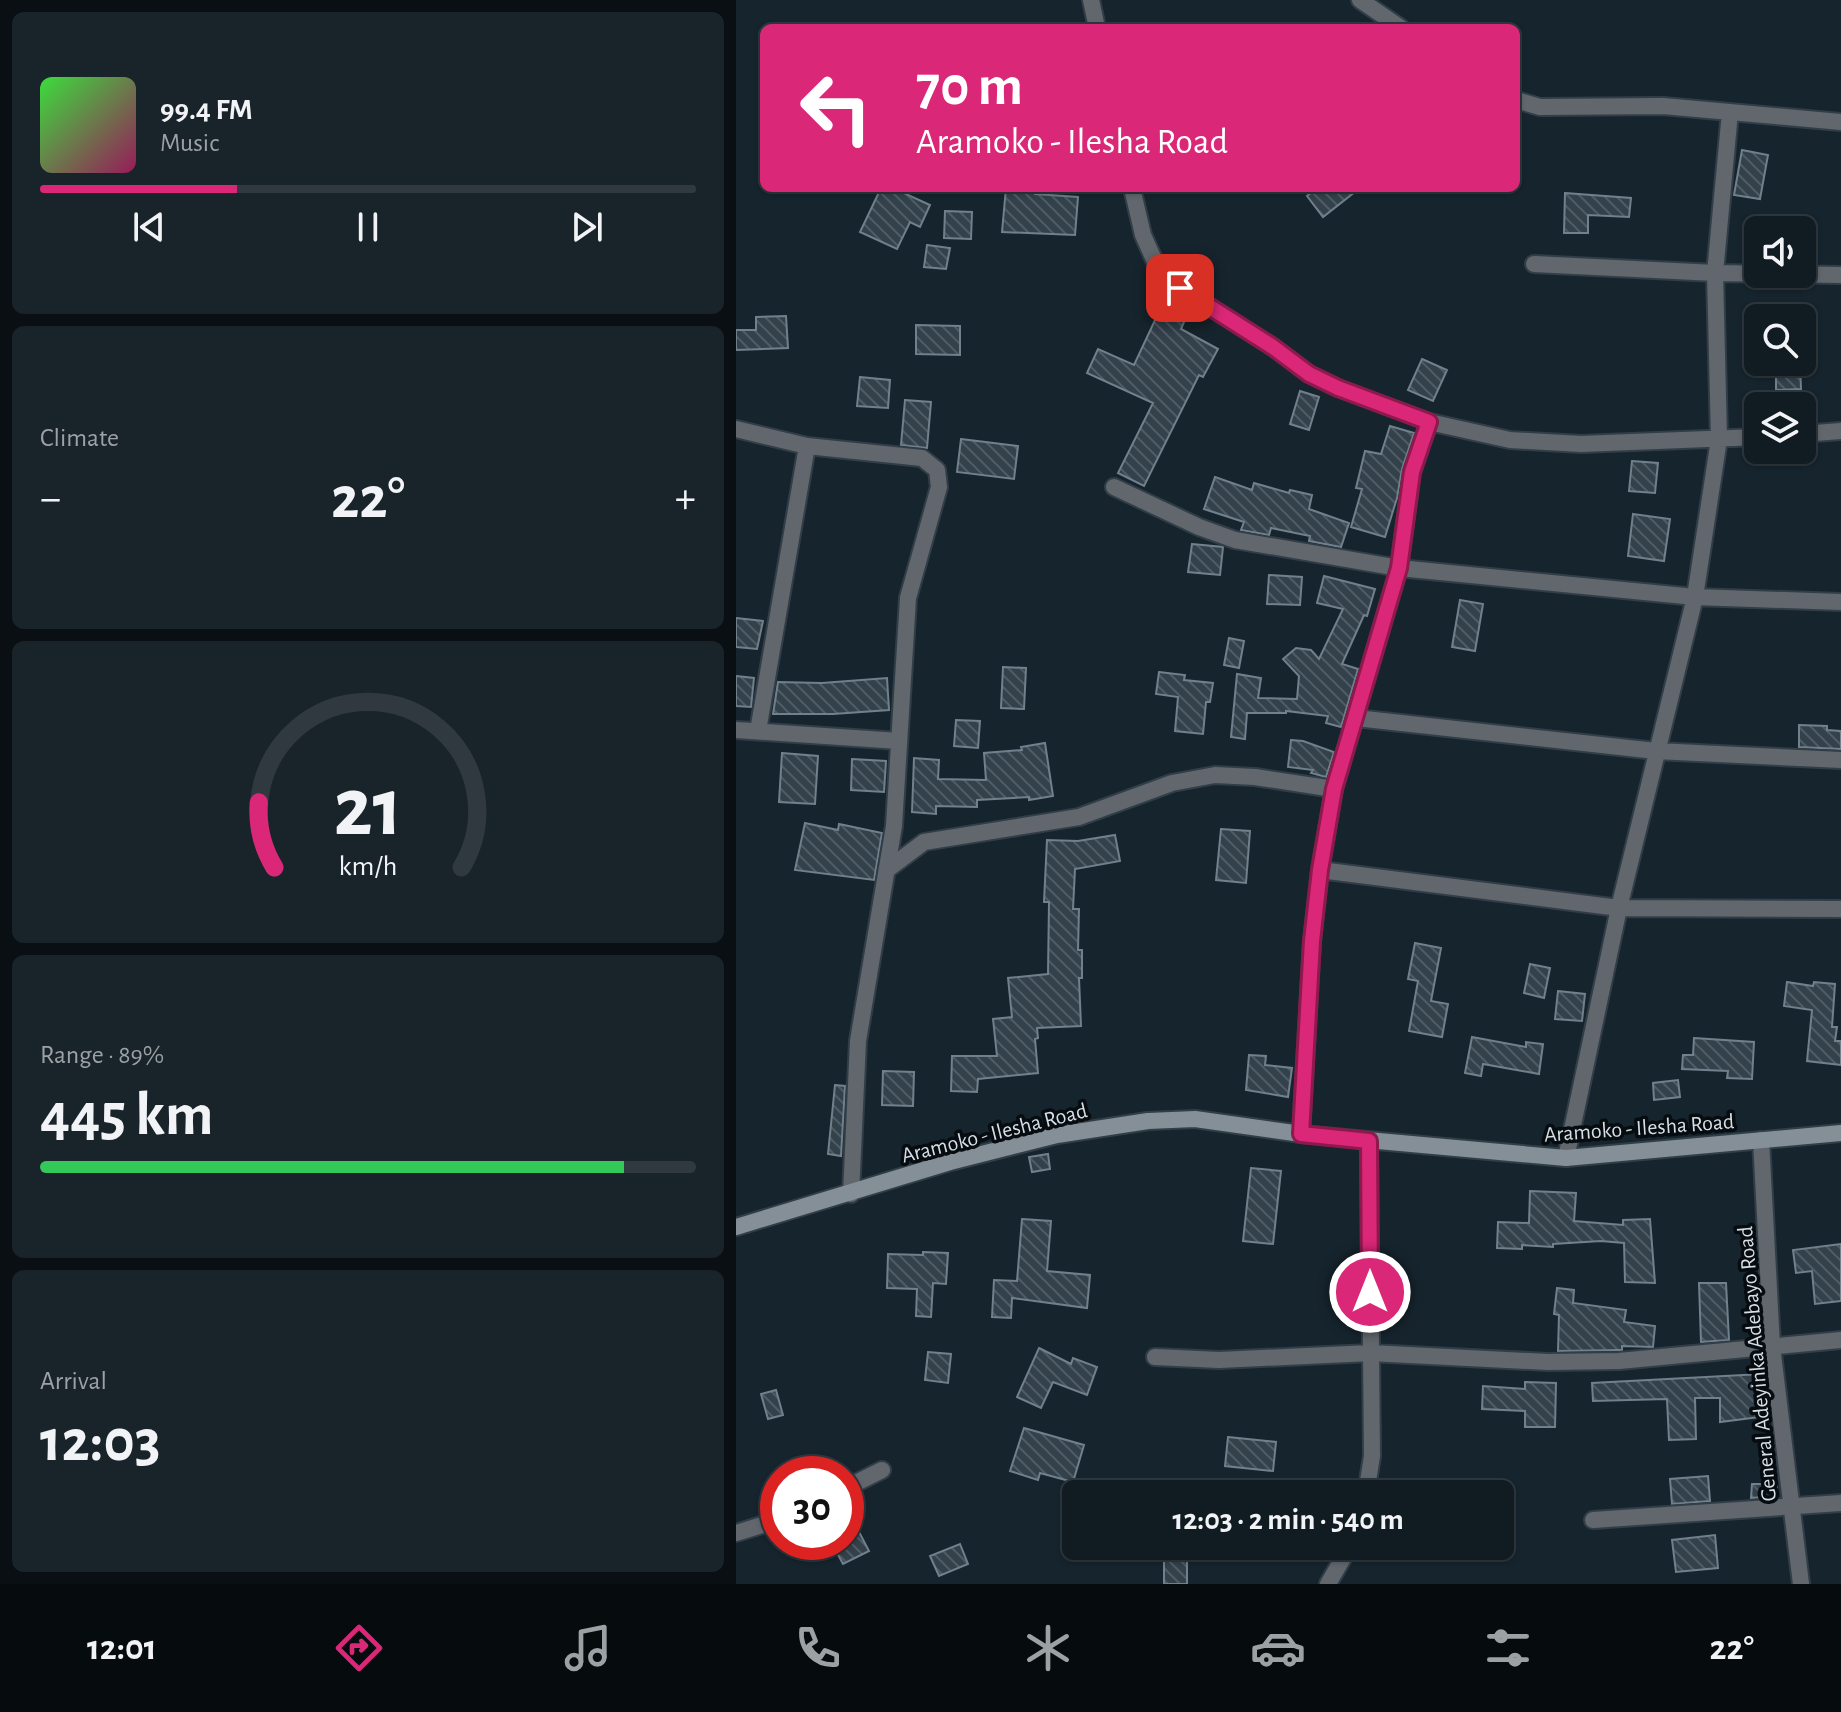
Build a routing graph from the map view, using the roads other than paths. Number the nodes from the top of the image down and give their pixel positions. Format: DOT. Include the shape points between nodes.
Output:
graph roads {
  1 [pos="1091,0"];
  2 [pos="1360,0"];
  3 [pos="1096,24"];
  4 [pos="1395,24"];
  5 [pos="1520,101"];
  6 [pos="1730,112"];
  7 [pos="1841,122"];
  8 [pos="1133,192"];
  9 [pos="1534,264"];
  10 [pos="1715,273"];
  11 [pos="1841,275"];
  12 [pos="1429,422"];
  13 [pos="736,429"];
  14 [pos="1841,431"];
  15 [pos="1816,433"];
  16 [pos="1744,438"];
  17 [pos="1719,439"];
  18 [pos="807,446"];
  19 [pos="1114,487"];
  20 [pos="1399,568"];
  21 [pos="1695,597"];
  22 [pos="1841,602"];
  23 [pos="1356,718"];
  24 [pos="736,730"];
  25 [pos="758,731"];
  26 [pos="899,741"];
  27 [pos="1656,751"];
  28 [pos="1841,760"];
  29 [pos="1334,789"];
  30 [pos="894,826"];
  31 [pos="924,842"];
  32 [pos="888,869"];
  33 [pos="1320,870"];
  34 [pos="1619,908"];
  35 [pos="1841,909"];
  36 [pos="1841,1133"];
  37 [pos="1301,1134"];
  38 [pos="1761,1140"];
  39 [pos="1369,1141"];
  40 [pos="1566,1158"];
  41 [pos="851,1194"];
  42 [pos="736,1227"];
  43 [pos="1841,1340"];
  44 [pos="1772,1346"];
  45 [pos="1370,1353"];
  46 [pos="1155,1357"];
  47 [pos="882,1470"];
  48 [pos="864,1479"];
  49 [pos="1368,1480"];
  50 [pos="1841,1503"];
  51 [pos="1791,1508"];
  52 [pos="1593,1520"];
  53 [pos="760,1526"];
  54 [pos="736,1533"];
  55 [pos="1342,1560"];
  56 [pos="1328,1584"];
  57 [pos="1801,1584"];
  1 -- 3 [label="street"];
  2 -- 4 [label="street"];
  5 -- 6 [label="street" via="1540,107 1663,106"];
  6 -- 7 [label="street"];
  6 -- 10 [label="street"];
  8 -- 12 [label="street" via="1156,264 1180,288 1309,374"];
  9 -- 10 [label="street"];
  10 -- 11 [label="street"];
  10 -- 17 [label="street"];
  12 -- 17 [label="street" via="1510,440"];
  12 -- 20 [label="street" via="1412,472"];
  13 -- 18 [label="street"];
  14 -- 15 [label="street"];
  16 -- 17 [label="street"];
  17 -- 21 [label="street"];
  18 -- 25 [label="street"];
  18 -- 26 [label="street" via="922,458 937,470 939,487 908,598"];
  19 -- 20 [label="street" via="1235,540"];
  20 -- 21 [label="street"];
  20 -- 23 [label="street"];
  21 -- 22 [label="street"];
  21 -- 27 [label="street"];
  23 -- 27 [label="street"];
  23 -- 29 [label="street"];
  24 -- 25 [label="street"];
  25 -- 26 [label="street"];
  26 -- 30 [label="street"];
  27 -- 28 [label="street"];
  27 -- 34 [label="street"];
  29 -- 31 [label="street" via="1215,775 1172,783 1079,817"];
  29 -- 33 [label="street"];
  30 -- 31 [label="street"];
  30 -- 32 [label="street"];
  31 -- 32 [label="street"];
  32 -- 41 [label="street" via="858,1041"];
  33 -- 34 [label="street"];
  33 -- 37 [label="street"];
  34 -- 35 [label="street"];
  34 -- 40 [label="street"];
  36 -- 38 [label="main road, Aramoko - Ilesha Road"];
  37 -- 39 [label="main road, Aramoko - Ilesha Road"];
  37 -- 41 [label="main road, Aramoko - Ilesha Road" via="1195,1119 1135,1122 950,1162"];
  38 -- 40 [label="main road, Aramoko - Ilesha Road"];
  38 -- 44 [label="street, General Adeyinka Adebayo Road"];
  39 -- 40 [label="main road, Aramoko - Ilesha Road"];
  39 -- 45 [label="street"];
  41 -- 42 [label="main road, Aramoko - Ilesha Road"];
  43 -- 44 [label="street"];
  44 -- 45 [label="street" via="1619,1361"];
  44 -- 51 [label="street, General Adeyinka Adebayo Road"];
  45 -- 46 [label="street" via="1219,1360"];
  45 -- 49 [label="street"];
  47 -- 48 [label="street"];
  50 -- 51 [label="street"];
  51 -- 52 [label="street"];
  51 -- 57 [label="street, General Adeyinka Adebayo Road"];
  53 -- 54 [label="street"];
  55 -- 56 [label="street"];
}
